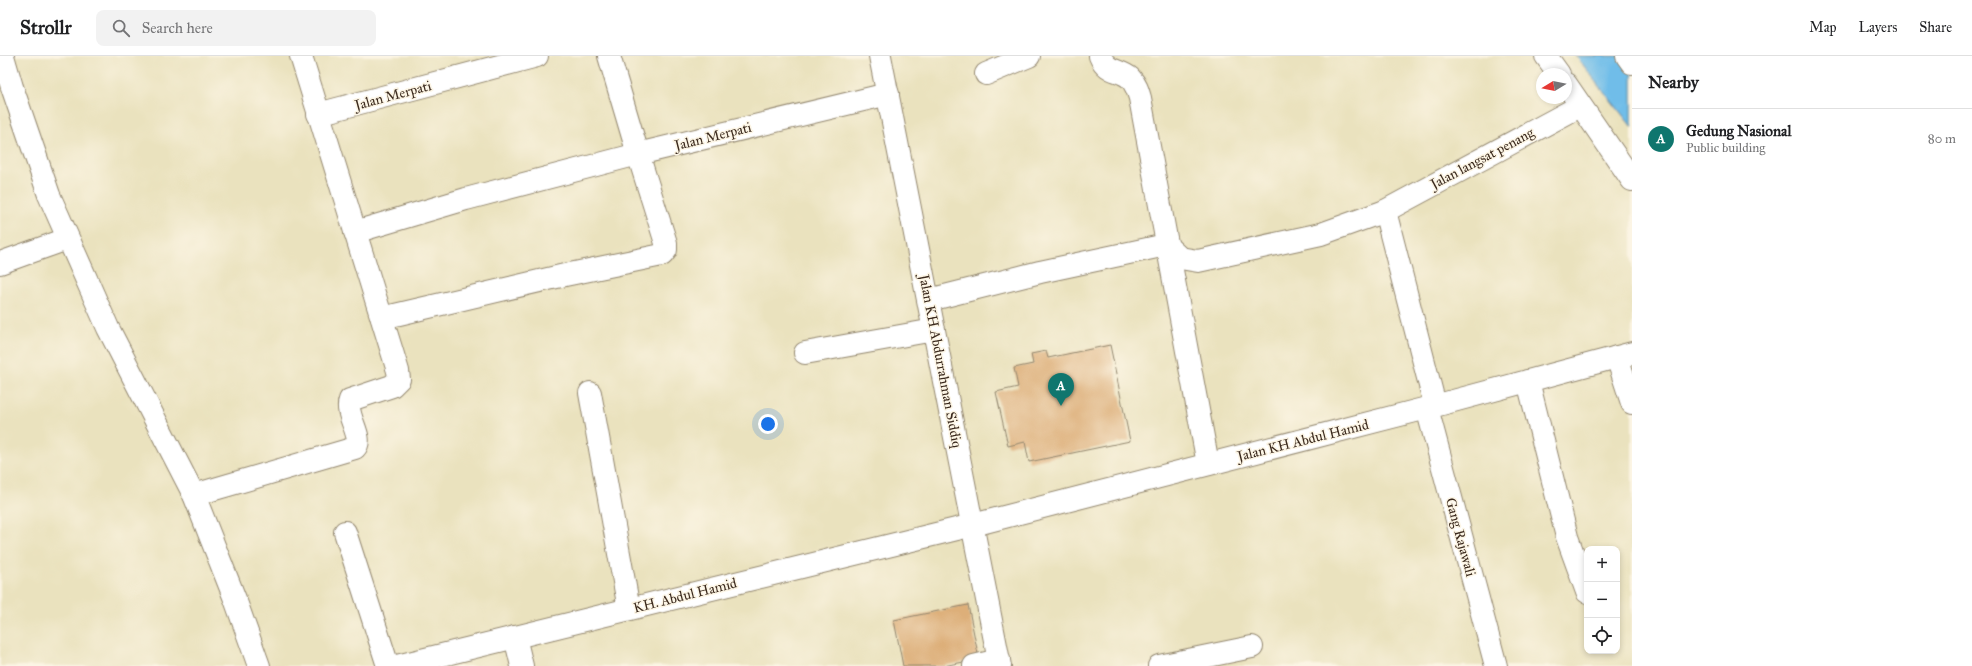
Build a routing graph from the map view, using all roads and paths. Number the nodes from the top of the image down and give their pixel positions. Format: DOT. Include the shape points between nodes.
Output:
graph roads {
  1 [pos="3,56"];
  2 [pos="301,56"];
  3 [pos="537,56"];
  4 [pos="609,56"];
  5 [pos="880,56"];
  6 [pos="1029,56"];
  7 [pos="1100,56"];
  8 [pos="1546,56"];
  9 [pos="1627,56"];
  10 [pos="1632,62"];
  11 [pos="1555,68"];
  12 [pos="986,74"];
  13 [pos="1572,93"];
  14 [pos="888,94"];
  15 [pos="1580,106"];
  16 [pos="318,114"];
  17 [pos="638,154"];
  18 [pos="1632,180"];
  19 [pos="1384,211"];
  20 [pos="355,232"];
  21 [pos="67,240"];
  22 [pos="1166,245"];
  23 [pos="0,263"];
  24 [pos="929,300"];
  25 [pos="382,318"];
  26 [pos="934,330"];
  27 [pos="805,353"];
  28 [pos="1625,355"];
  29 [pos="1528,381"];
  30 [pos="590,393"];
  31 [pos="1632,403"];
  32 [pos="1431,407"];
  33 [pos="1208,464"];
  34 [pos="194,495"];
  35 [pos="973,525"];
  36 [pos="345,532"];
  37 [pos="1584,584"];
  38 [pos="629,609"];
  39 [pos="515,637"];
  40 [pos="1252,647"];
  41 [pos="999,663"];
  42 [pos="259,666"];
  43 [pos="388,666"];
  44 [pos="397,666"];
  45 [pos="522,666"];
  46 [pos="974,666"];
  47 [pos="1159,666"];
  48 [pos="1496,666"];
  1 -- 21 [label="street" via="49,195"];
  2 -- 16 [label="street"];
  3 -- 16 [label="street, Jalan Merpati"];
  4 -- 17 [label="street"];
  5 -- 14 [label="street, Jalan KH Abdurrahman Siddiq"];
  6 -- 12 [label="street"];
  7 -- 22 [label="street" via="1103,63 1129,77 1136,84"];
  8 -- 11 [label="street"];
  9 -- 10 [label="street"];
  13 -- 15 [label="street"];
  14 -- 17 [label="street, Jalan Merpati"];
  14 -- 24 [label="street, Jalan KH Abdurrahman Siddiq"];
  15 -- 18 [label="street"];
  15 -- 19 [label="street, Jalan langsat penang"];
  16 -- 20 [label="street"];
  17 -- 20 [label="street, Jalan Merpati" via="466,199"];
  17 -- 25 [label="street" via="666,243 666,250 662,255"];
  19 -- 22 [label="street, Jalan langsat penang" via="1321,234 1198,261 1180,258"];
  19 -- 32 [label="street, Gang Rajawali"];
  20 -- 25 [label="street"];
  21 -- 23 [label="street"];
  21 -- 34 [label="street" via="108,328"];
  22 -- 24 [label="street" via="1040,272"];
  22 -- 33 [label="street"];
  24 -- 26 [label="street, Jalan KH Abdurrahman Siddiq"];
  25 -- 34 [label="street" via="399,380 392,386 350,400 348,410 358,440 355,448"];
  26 -- 27 [label="street"];
  26 -- 35 [label="street, Jalan KH Abdurrahman Siddiq"];
  28 -- 29 [label="street, Jalan KH Abdul Hamid"];
  28 -- 31 [label="street"];
  29 -- 32 [label="street, Jalan KH Abdul Hamid"];
  29 -- 37 [label="street" via="1567,537"];
  30 -- 38 [label="street"];
  32 -- 33 [label="street, Jalan KH Abdul Hamid"];
  32 -- 48 [label="street, Gang Rajawali"];
  33 -- 35 [label="street, Jalan KH Abdul Hamid"];
  34 -- 42 [label="street"];
  35 -- 38 [label="street, KH. Abdul Hamid"];
  35 -- 41 [label="street, Jalan KH Abdurrahman Siddiq"];
  36 -- 43 [label="street"];
  38 -- 39 [label="street, KH. Abdul Hamid"];
  39 -- 44 [label="street, KH. Abdul Hamid"];
  39 -- 45 [label="street"];
  40 -- 47 [label="street"];
  41 -- 46 [label="street"];
}
